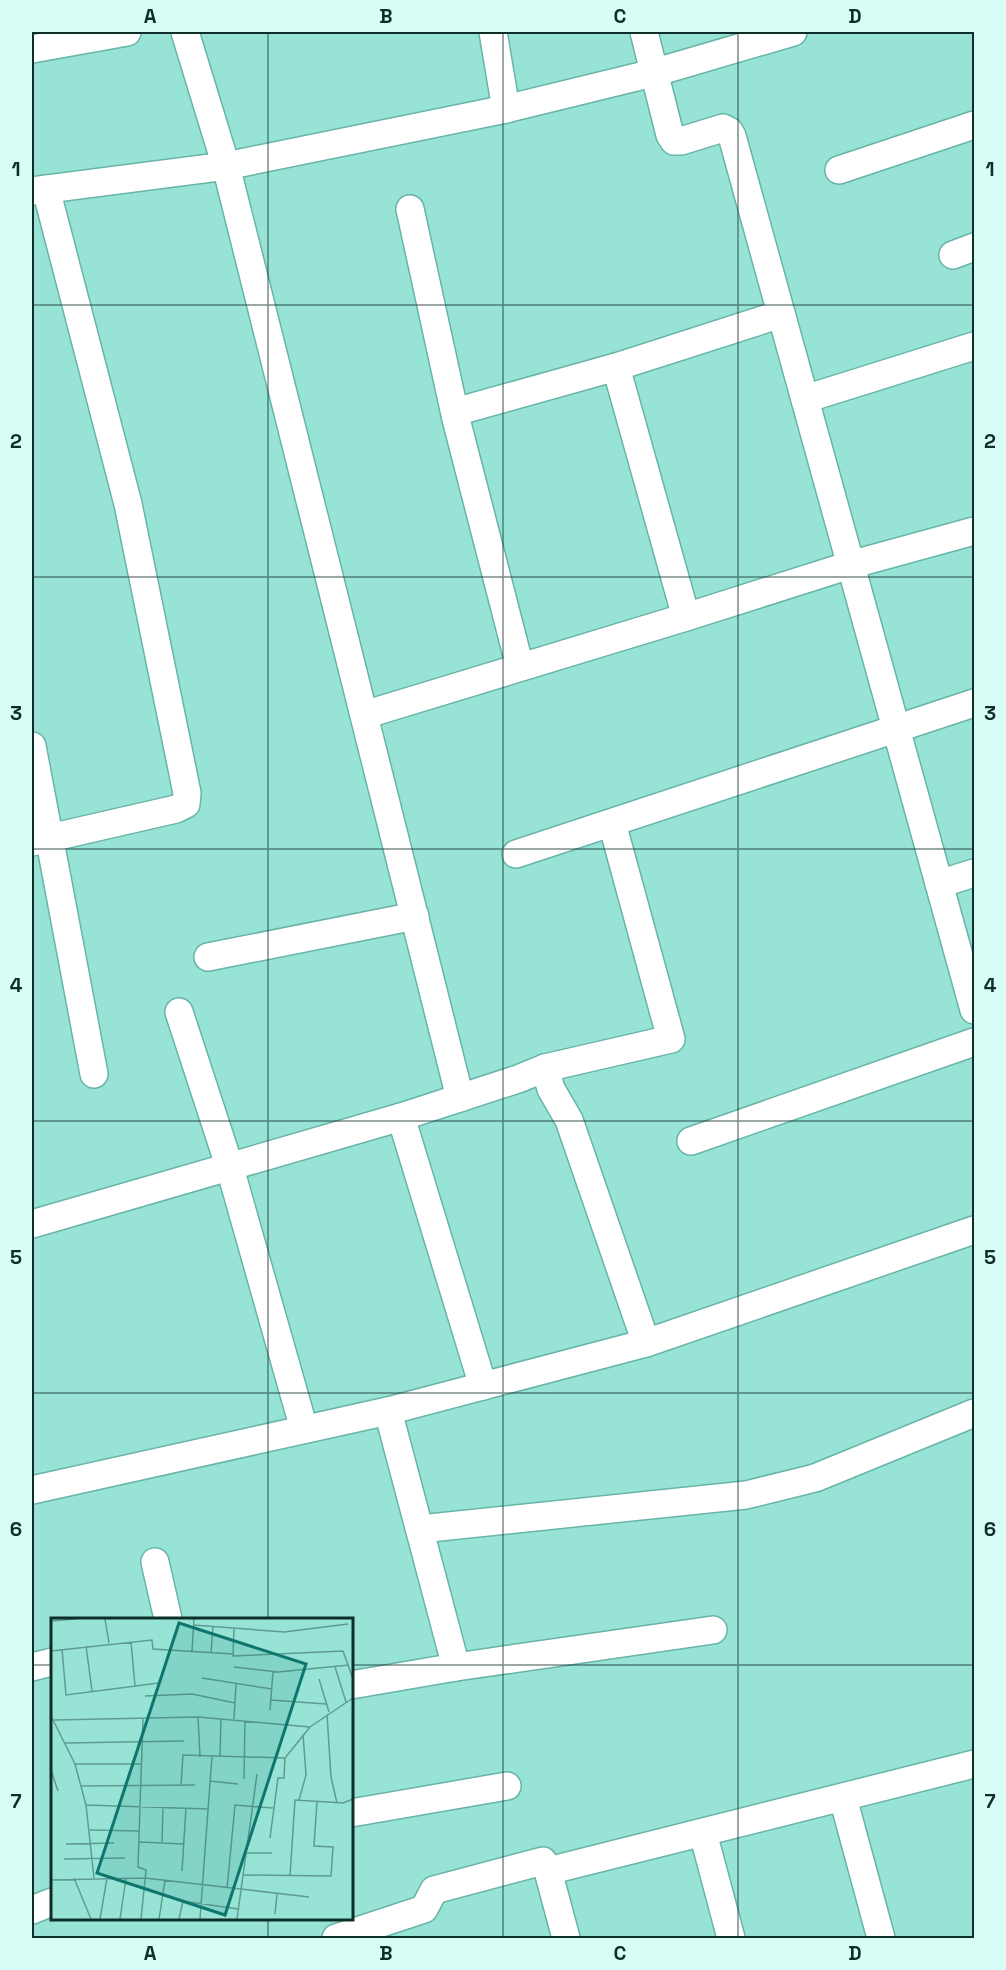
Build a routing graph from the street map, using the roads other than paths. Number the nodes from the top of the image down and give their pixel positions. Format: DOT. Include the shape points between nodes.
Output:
graph roads {
  1 [pos="127,32"];
  2 [pos="185,32"];
  3 [pos="493,32"];
  4 [pos="644,32"];
  5 [pos="790,32"];
  6 [pos="32,49"];
  7 [pos="653,73"];
  8 [pos="506,110"];
  9 [pos="975,125"];
  10 [pos="226,166"];
  11 [pos="839,170"];
  12 [pos="39,190"];
  13 [pos="410,209"];
  14 [pos="782,314"];
  15 [pos="975,346"];
  16 [pos="616,367"];
  17 [pos="805,399"];
  18 [pos="455,412"];
  19 [pos="975,531"];
  20 [pos="850,565"];
  21 [pos="686,617"];
  22 [pos="520,667"];
  23 [pos="975,703"];
  24 [pos="364,715"];
  25 [pos="896,730"];
  26 [pos="32,746"];
  27 [pos="612,823"];
  28 [pos="41,840"];
  29 [pos="516,854"];
  30 [pos="975,873"];
  31 [pos="939,884"];
  32 [pos="415,916"];
  33 [pos="208,957"];
  34 [pos="975,1010"];
  35 [pos="179,1012"];
  36 [pos="975,1042"];
  37 [pos="545,1068"];
  38 [pos="94,1074"];
  39 [pos="460,1098"];
  40 [pos="401,1117"];
  41 [pos="691,1141"];
  42 [pos="230,1168"];
  43 [pos="32,1224"];
  44 [pos="975,1230"];
  45 [pos="646,1343"];
  46 [pos="483,1386"];
  47 [pos="388,1411"];
  48 [pos="975,1413"];
  49 [pos="304,1429"];
  50 [pos="32,1490"];
  51 [pos="420,1529"];
  52 [pos="155,1562"];
  53 [pos="168,1618"];
  54 [pos="713,1630"];
  55 [pos="51,1662"];
  56 [pos="456,1666"];
  57 [pos="32,1667"];
  58 [pos="352,1685"];
  59 [pos="975,1764"];
  60 [pos="507,1786"];
  61 [pos="843,1798"];
  62 [pos="352,1813"];
  63 [pos="703,1833"];
  64 [pos="548,1871"];
  65 [pos="51,1902"];
  66 [pos="32,1910"];
  67 [pos="336,1938"];
  68 [pos="566,1938"];
  69 [pos="731,1938"];
  70 [pos="881,1938"];
  1 -- 6 [label="street"];
  2 -- 10 [label="street"];
  3 -- 8 [label="street"];
  4 -- 7 [label="street"];
  5 -- 7 [label="street"];
  7 -- 8 [label="street"];
  7 -- 14 [label="street" via="674,141 723,128 732,136"];
  8 -- 10 [label="street"];
  9 -- 11 [label="street"];
  10 -- 12 [label="street"];
  10 -- 24 [label="street"];
  12 -- 28 [label="street" via="128,504 188,793 186,804 176,809"];
  13 -- 18 [label="street"];
  14 -- 16 [label="street"];
  14 -- 17 [label="street"];
  15 -- 17 [label="street"];
  16 -- 18 [label="street"];
  16 -- 21 [label="street"];
  17 -- 20 [label="street"];
  18 -- 22 [label="street"];
  19 -- 20 [label="street"];
  20 -- 21 [label="street"];
  20 -- 25 [label="street"];
  21 -- 22 [label="street"];
  22 -- 24 [label="street"];
  23 -- 25 [label="street"];
  24 -- 32 [label="street"];
  25 -- 27 [label="street"];
  25 -- 31 [label="street"];
  26 -- 28 [label="street"];
  27 -- 29 [label="street"];
  27 -- 37 [label="street" via="671,1039"];
  28 -- 38 [label="street"];
  30 -- 31 [label="street"];
  31 -- 34 [label="street"];
  32 -- 33 [label="street"];
  32 -- 39 [label="street"];
  35 -- 42 [label="street"];
  36 -- 41 [label="street"];
  37 -- 39 [label="street"];
  37 -- 45 [label="street" via="551,1089 569,1120"];
  39 -- 40 [label="street"];
  40 -- 42 [label="street"];
  40 -- 46 [label="street"];
  42 -- 43 [label="street"];
  42 -- 49 [label="street"];
  44 -- 45 [label="street"];
  45 -- 46 [label="street"];
  46 -- 47 [label="street"];
  47 -- 49 [label="street"];
  47 -- 51 [label="street"];
  48 -- 51 [label="street" via="815,1478 746,1495"];
  49 -- 50 [label="street"];
  51 -- 56 [label="street"];
  52 -- 53 [label="street"];
  54 -- 56 [label="street"];
  55 -- 57 [label="street"];
  56 -- 58 [label="street"];
  59 -- 61 [label="street"];
  60 -- 62 [label="street"];
  61 -- 63 [label="street"];
  61 -- 70 [label="street"];
  63 -- 64 [label="street"];
  63 -- 69 [label="street"];
  64 -- 67 [label="street" via="543,1860 434,1890 424,1909"];
  64 -- 68 [label="street"];
  65 -- 66 [label="street"];
}
